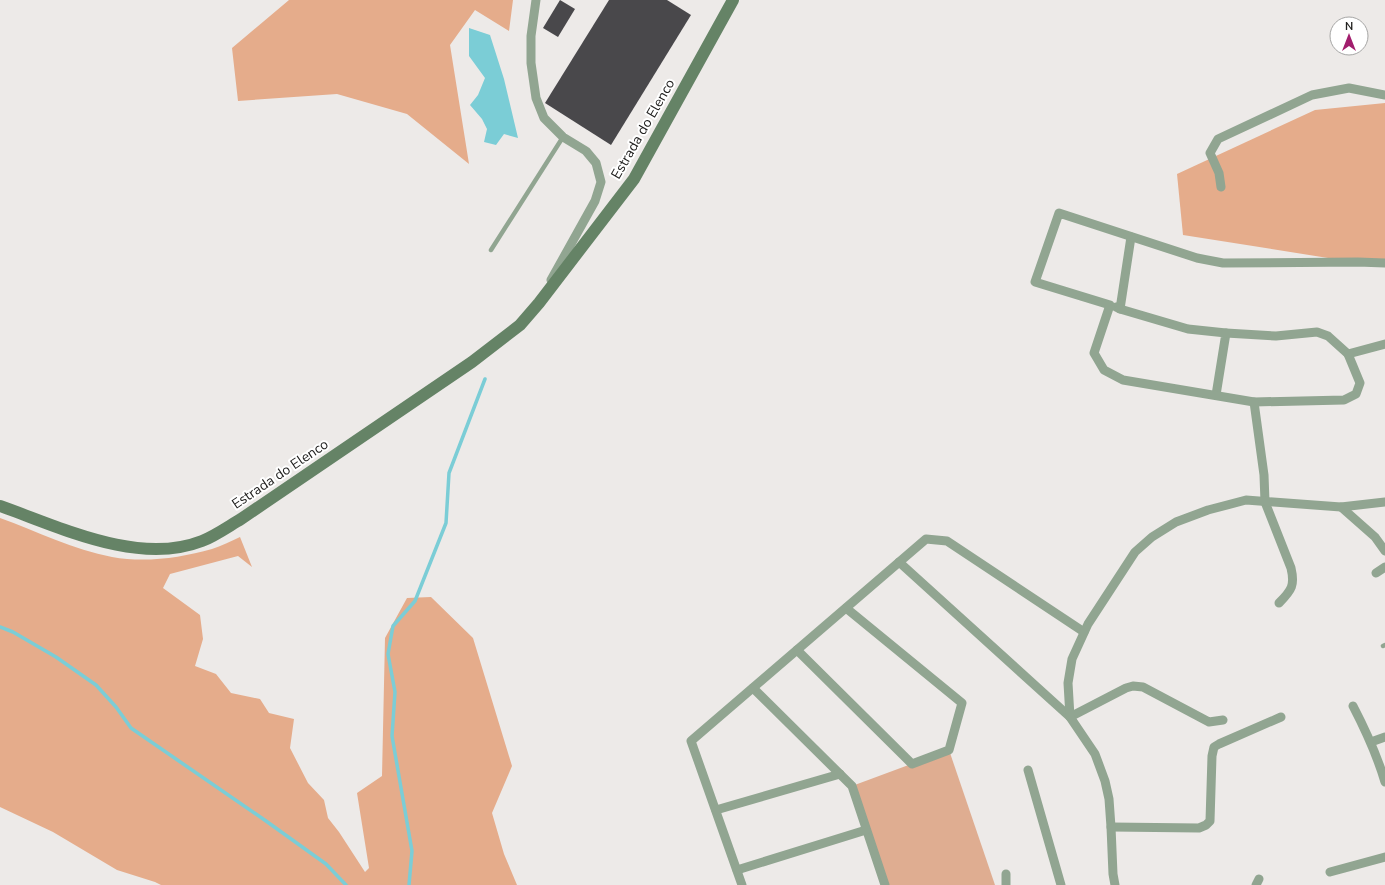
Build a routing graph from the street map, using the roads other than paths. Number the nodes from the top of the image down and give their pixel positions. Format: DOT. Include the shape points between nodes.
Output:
graph roads {
  1 [pos="536,0"];
  2 [pos="733,0"];
  3 [pos="1385,94"];
  4 [pos="563,137"];
  5 [pos="1221,187"];
  6 [pos="1132,237"];
  7 [pos="491,250"];
  8 [pos="1385,263"];
  9 [pos="538,303"];
  10 [pos="1110,304"];
  11 [pos="1120,309"];
  12 [pos="1226,333"];
  13 [pos="1385,344"];
  14 [pos="1348,354"];
  15 [pos="1216,395"];
  16 [pos="1254,402"];
  17 [pos="1265,502"];
  18 [pos="1385,502"];
  19 [pos="0,506"];
  20 [pos="1341,507"];
  21 [pos="1385,551"];
  22 [pos="899,562"];
  23 [pos="1385,567"];
  24 [pos="1376,573"];
  25 [pos="1279,603"];
  26 [pos="846,608"];
  27 [pos="1084,632"];
  28 [pos="797,650"];
  29 [pos="753,688"];
  30 [pos="1353,706"];
  31 [pos="1070,717"];
  32 [pos="1281,717"];
  33 [pos="1223,720"];
  34 [pos="1385,737"];
  35 [pos="1371,742"];
  36 [pos="1028,770"];
  37 [pos="840,774"];
  38 [pos="1385,782"];
  39 [pos="716,810"];
  40 [pos="1111,827"];
  41 [pos="866,830"];
  42 [pos="1385,856"];
  43 [pos="737,870"];
  44 [pos="1330,872"];
  45 [pos="1006,874"];
  46 [pos="883,884"];
  47 [pos="742,885"];
  48 [pos="1006,885"];
  49 [pos="1061,885"];
  50 [pos="1115,885"];
  1 -- 4 [label="street, Estrada do Elenco" via="531,36 531,63 536,98 544,118"];
  2 -- 9 [label="street, Estrada do Elenco" via="634,179"];
  3 -- 5 [label="street" via="1349,88 1312,95 1218,139 1210,153 1219,173"];
  4 -- 7 [label="lane"];
  4 -- 9 [label="street, Estrada do Elenco" via="586,151 596,163 601,182 595,201"];
  6 -- 8 [label="street" via="1197,258 1223,263"];
  6 -- 10 [label="street" via="1059,213 1036,282"];
  6 -- 11 [label="street"];
  9 -- 19 [label="street, Estrada do Elenco" via="520,325 472,362 242,519 202,541 158,549 104,543"];
  10 -- 11 [label="street"];
  10 -- 15 [label="street" via="1094,353 1104,370 1123,380"];
  11 -- 12 [label="street" via="1188,329"];
  12 -- 14 [label="street" via="1276,336 1317,332 1328,336"];
  12 -- 15 [label="street"];
  13 -- 14 [label="street"];
  14 -- 16 [label="street" via="1360,383 1356,394 1344,400"];
  15 -- 16 [label="street"];
  16 -- 17 [label="street"];
  17 -- 20 [label="street"];
  17 -- 25 [label="street" via="1294,578 1288,594"];
  17 -- 27 [label="street" via="1246,500 1208,510 1176,522 1152,537 1135,552"];
  18 -- 20 [label="street"];
  20 -- 21 [label="street" via="1375,537"];
  22 -- 26 [label="street"];
  22 -- 27 [label="street" via="926,539 947,541"];
  22 -- 31 [label="street"];
  23 -- 24 [label="street"];
  26 -- 28 [label="street"];
  26 -- 28 [label="street" via="962,703 949,750 912,764"];
  27 -- 31 [label="street" via="1072,659 1068,683"];
  28 -- 29 [label="street"];
  29 -- 37 [label="street"];
  29 -- 39 [label="street" via="691,741"];
  30 -- 35 [label="street"];
  31 -- 33 [label="street" via="1133,686 1143,687 1209,722"];
  31 -- 40 [label="street" via="1095,754 1109,799"];
  32 -- 40 [label="street" via="1214,747 1210,821 1206,825 1199,828"];
  34 -- 35 [label="street"];
  35 -- 38 [label="street"];
  36 -- 49 [label="street"];
  37 -- 39 [label="street"];
  37 -- 41 [label="street" via="852,786"];
  39 -- 43 [label="street"];
  40 -- 50 [label="street"];
  41 -- 43 [label="street"];
  41 -- 46 [label="street"];
  42 -- 44 [label="street"];
  43 -- 47 [label="street"];
  45 -- 48 [label="street"];
}
